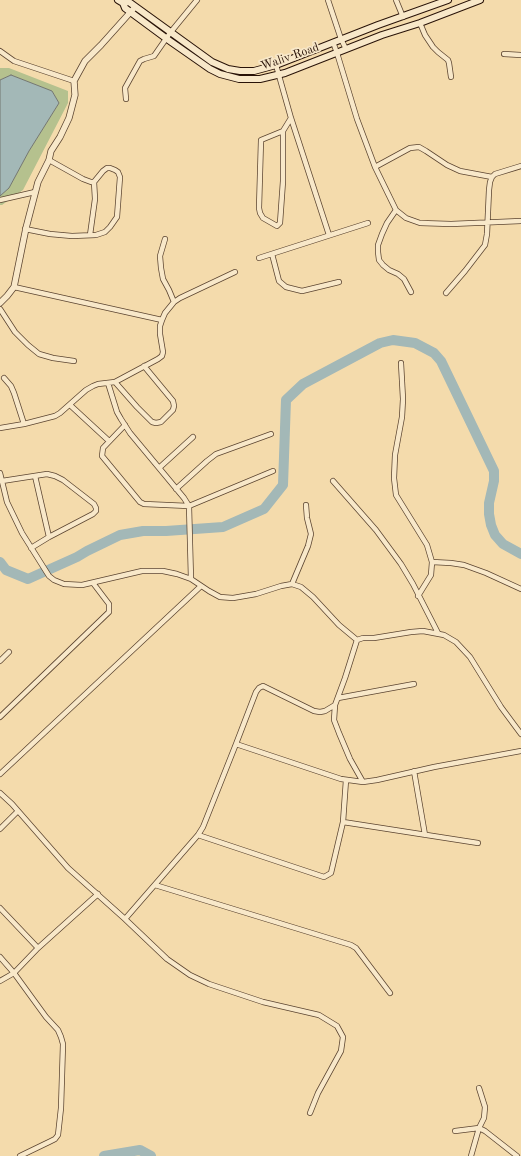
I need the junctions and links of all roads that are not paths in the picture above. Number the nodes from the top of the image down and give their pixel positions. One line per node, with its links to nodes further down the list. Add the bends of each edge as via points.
1 (198, 0): 11 (street)
2 (328, 0): 13 (street)
3 (396, 0): 9 (street)
4 (448, 0): 9 (main road, Waliv Road)
5 (480, 0): 10 (main road, Waliv Road)
6 (121, 2): 7 (main road, Waliv Road, via 128,2); 8 (main road, Waliv Road)
7 (136, 7): 8 (street); 11 (main road, Waliv Road)
8 (131, 12): 12 (main road, Waliv Road); 23 (street, via 85,61)
9 (403, 17): 13 (main road, Waliv Road)
10 (420, 23): 15 (main road, Waliv Road); 22 (street, via 433,47 450,63)
11 (170, 33): 12 (street); 20 (main road, Waliv Road, via 212,62 228,69 254,71)
12 (167, 39): 21 (main road, Waliv Road, via 220,74 239,79 260,79); 24 (street, via 154,56 140,61 125,88)
13 (341, 39): 14 (main road, Waliv Road); 15 (street)
14 (333, 42): 17 (street); 20 (main road, Waliv Road)
15 (346, 49): 17 (main road, Waliv Road)
16 (0, 50): 23 (street, via 14,61)
17 (337, 53): 21 (main road, Waliv Road); 29 (street)
18 (504, 54): 19 (street)
19 (521, 55)
20 (276, 65): 21 (street)
21 (279, 75): 25 (street)
22 (451, 77)
23 (74, 81): 27 (street, via 76,95 69,118 51,151)
24 (126, 99)
25 (291, 118): 26 (street); 40 (street)
26 (283, 131): 26 (street, via 261,140 259,208 263,218 278,226 283,181)
27 (49, 160): 31 (street, via 83,179); 32 (street)
28 (521, 166): 30 (street)
29 (375, 168): 30 (street, via 410,148 419,148 460,171); 34 (street)
30 (492, 177): 36 (street)
31 (94, 182): 39 (street); 39 (street, via 107,168 118,172 120,177 117,217 104,232)
32 (35, 192): 33 (street); 38 (street)
33 (0, 200)
34 (396, 210): 36 (street, via 406,218 420,222); 47 (street, via 387,223 378,245 379,260 404,279)
35 (521, 221): 36 (street)
36 (487, 222): 48 (street, via 485,245)
37 (368, 223): 40 (street)
38 (26, 229): 39 (street, via 50,234); 46 (street)
39 (90, 235)
40 (329, 235): 42 (street)
41 (165, 240): 49 (street, via 160,256 161,268 163,279)
42 (272, 254): 43 (street); 45 (street, via 279,281 286,287 302,291)
43 (259, 258)
44 (235, 272): 49 (street)
45 (339, 282)
46 (14, 287): 50 (street); 52 (street)
47 (411, 292)
48 (446, 293)
49 (174, 302): 52 (street)
50 (0, 303)
51 (0, 309): 53 (street, via 15,332 39,354)
52 (162, 320): 55 (street, via 162,356)
53 (74, 361)
54 (401, 363): 77 (street, via 402,417 394,455 396,495 426,545)
55 (144, 366): 57 (street); 57 (street, via 173,401 173,410 161,422 152,422)
56 (4, 378): 60 (street, via 14,393)
57 (115, 382): 58 (street)
58 (108, 383): 59 (street, via 89,388); 61 (street, via 117,412)
59 (70, 405): 60 (street, via 60,414); 65 (street)
60 (24, 424): 62 (street)
61 (125, 425): 65 (street); 66 (street)
62 (0, 428)
63 (271, 434): 72 (street, via 216,454)
64 (193, 437): 66 (street)
65 (109, 442): 74 (street, via 102,448 102,456 140,502 151,505)
66 (159, 468): 72 (street)
67 (273, 471): 74 (street)
68 (0, 473): 70 (street)
69 (36, 476): 70 (street); 75 (street); 75 (street, via 47,474 63,480 96,508 93,514)
70 (2, 481): 76 (street, via 7,502)
71 (333, 481): 83 (street, via 376,530 409,578)
72 (176, 488): 74 (street)
73 (306, 504): 80 (street, via 311,534)
74 (189, 506): 78 (street)
75 (49, 537): 76 (street)
76 (31, 548): 79 (street, via 54,580 64,584)
77 (432, 562): 82 (street, via 464,565); 83 (street, via 431,575)
78 (191, 579): 79 (street, via 163,571 142,571); 81 (street)
79 (93, 583): 91 (street, via 109,604 108,612)
80 (292, 584): 81 (street, via 233,598 220,597); 85 (street, via 301,587 313,597)
81 (201, 586): 96 (street)
82 (521, 589)
83 (418, 596): 84 (street)
84 (438, 633): 85 (street, via 411,632); 92 (street, via 456,642 470,657 500,708)
85 (357, 640): 89 (street)
86 (9, 652): 87 (street)
87 (0, 661)
88 (414, 684): 89 (street)
89 (338, 698): 90 (street)
90 (335, 705): 93 (street, via 325,711 314,711 263,686 256,692); 98 (street, via 334,720 350,759)
91 (0, 717)
92 (521, 734)
93 (236, 744): 97 (street); 104 (street)
94 (521, 751): 95 (street)
95 (414, 771): 98 (street); 103 (street)
96 (0, 774)
97 (346, 780): 98 (street); 101 (street)
98 (363, 782)
99 (0, 793): 100 (street)
100 (18, 811): 102 (street); 107 (street, via 68,868)
101 (344, 822): 103 (street); 104 (street, via 331,873 324,877)
102 (0, 829)
103 (425, 835): 105 (street)
104 (198, 836): 106 (street)
105 (478, 843)
106 (155, 885): 109 (street); 114 (street, via 351,945)
107 (98, 894): 109 (street); 110 (street)
108 (0, 908): 110 (street)
109 (125, 919): 116 (street, via 167,959 190,975 263,1002 319,1015 338,1026 343,1037 341,1051)
110 (38, 948): 112 (street)
111 (0, 957): 112 (street)
112 (14, 973): 113 (street); 119 (street, via 58,1030 63,1044 58,1135 55,1139)
113 (0, 981)
114 (390, 993)
115 (479, 1088): 117 (street, via 485,1107 484,1118)
116 (310, 1113)
117 (479, 1128): 118 (street); 120 (street); 121 (street)
118 (455, 1131)
119 (21, 1155)
120 (471, 1156)
121 (517, 1156)

